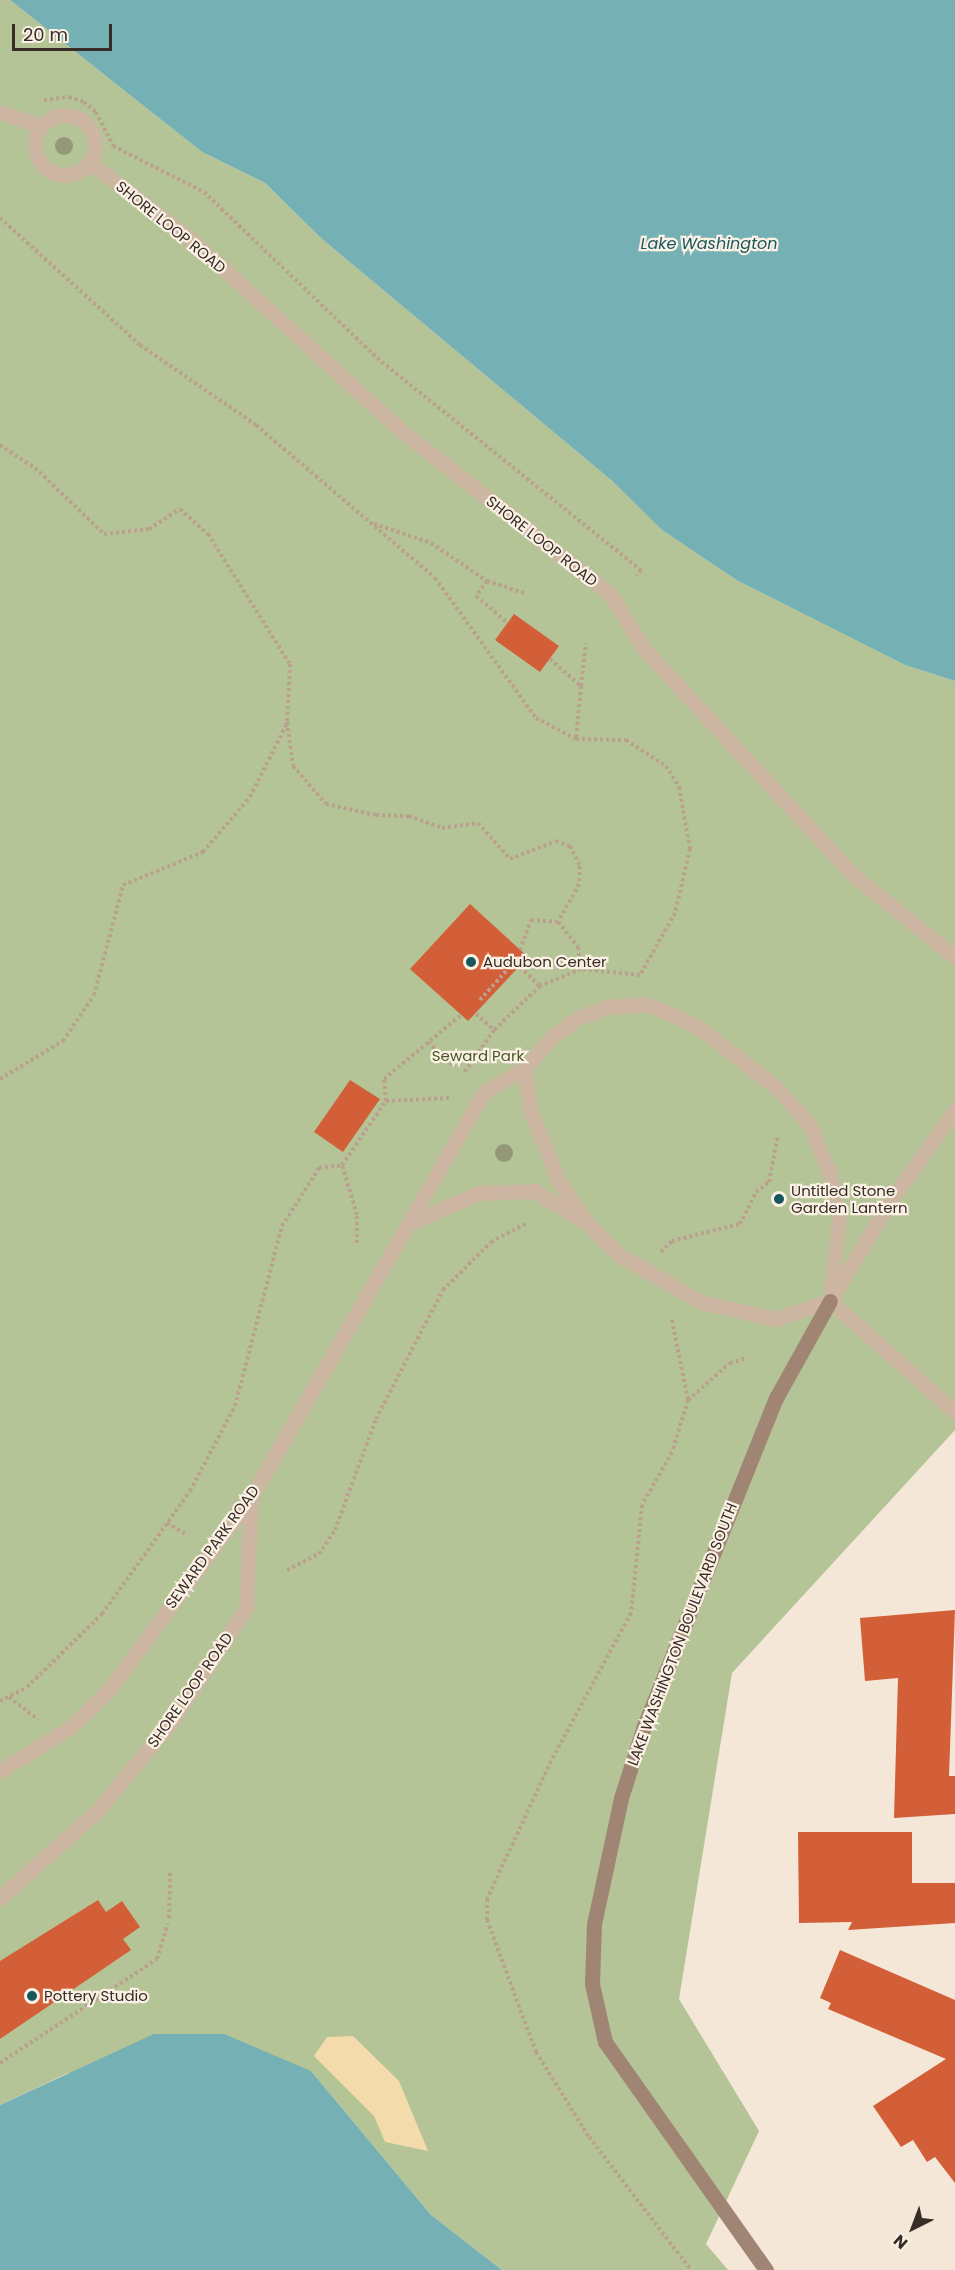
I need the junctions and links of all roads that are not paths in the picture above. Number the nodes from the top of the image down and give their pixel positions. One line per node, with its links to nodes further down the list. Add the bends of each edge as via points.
1 (0, 112): 2 (street)
2 (41, 126): 3 (street, via 56,116 83,121 95,146); 3 (street, via 35,154 46,170 64,176)
3 (90, 163): 4 (street, SHORE LOOP ROAD, via 193,241 404,432 610,594 644,649 853,875)
4 (955, 957)
5 (525, 1068): 7 (street, SEWARD PARK ROAD, via 484,1092); 8 (street, via 530,1109 545,1149); 9 (street, SEWARD PARK ROAD, via 550,1038 578,1018 608,1007 647,1004 697,1026 777,1088 809,1124 829,1171 839,1217)
6 (955, 1110): 9 (street, LAKE WASHINGTON BOULEVARD SOUTH, via 890,1201)
7 (414, 1221): 8 (street, via 479,1193 535,1191); 11 (street, SEWARD PARK ROAD, via 377,1272)
8 (587, 1223): 9 (street, via 619,1255 701,1302 775,1319)
9 (830, 1301): 10 (street); 14 (main road, LAKE WASHINGTON BOULEVARD SOUTH, via 776,1398 644,1726 621,1798 594,1924 592,1984 605,2042)
10 (955, 1412)
11 (251, 1497): 12 (street, SEWARD PARK ROAD, via 108,1691 57,1736); 13 (street, SHORE LOOP ROAD, via 246,1608 170,1723 98,1810)
12 (0, 1771)
13 (0, 1898)
14 (766, 2270)

